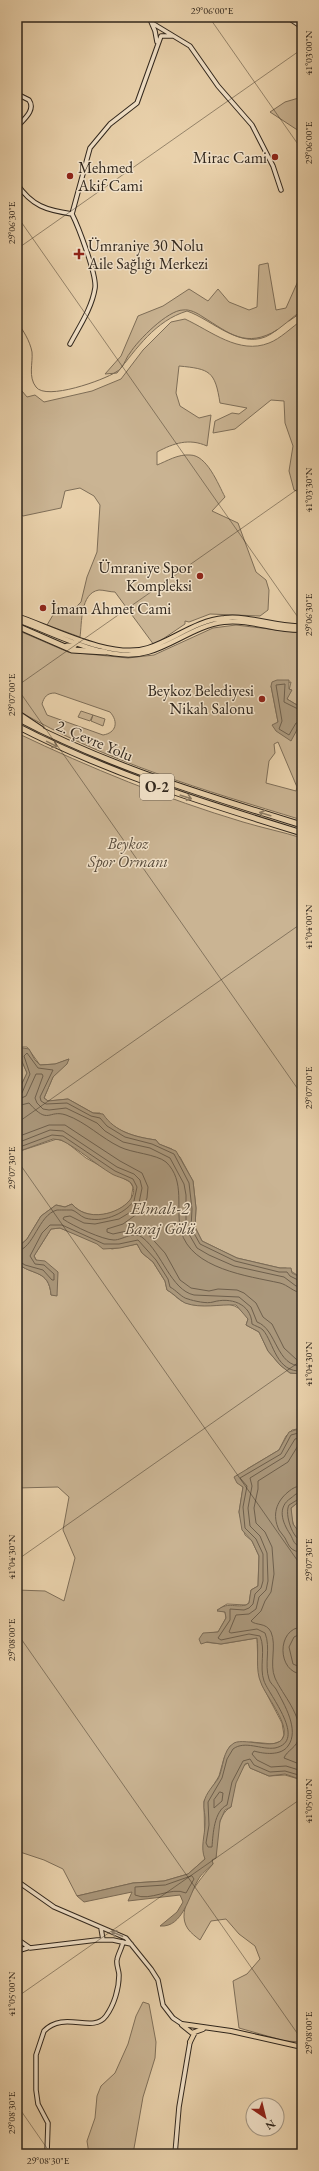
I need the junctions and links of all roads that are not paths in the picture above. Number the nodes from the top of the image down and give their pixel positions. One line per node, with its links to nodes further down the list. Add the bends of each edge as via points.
1 (149, 17): 3 (street)
2 (287, 17): 4 (street)
3 (152, 23): 5 (street); 6 (street)
4 (302, 27)
5 (161, 29): 6 (street); 7 (street); 8 (street)
6 (155, 32): 7 (street); 9 (street)
7 (161, 35): 8 (street); 9 (street)
8 (173, 36): 13 (street, via 190,46 218,86 252,125)
9 (157, 42): 14 (street, via 137,103 110,124 90,148)
10 (17, 94): 11 (street, via 29,100 32,106)
11 (17, 127)
12 (17, 184): 14 (street, via 33,203)
13 (282, 190)
14 (72, 214): 15 (street, via 78,225 95,286 91,303)
15 (70, 344)
16 (17, 616): 18 (main road)
17 (17, 620): 18 (main road)
18 (32, 623): 24 (main road)
19 (17, 626): 23 (highway)
20 (302, 626): 21 (main road)
21 (292, 627): 22 (main road); 25 (main road, via 270,623 212,622 165,646)
22 (302, 630)
23 (44, 637): 24 (highway, via 72,646); 26 (highway, via 72,650)
24 (76, 639): 25 (main road, via 115,650); 26 (main road)
25 (142, 651): 26 (main road, via 132,655)
26 (105, 652)
27 (17, 713): 30 (highway, via 35,723)
28 (17, 718): 30 (highway, 2. Çevre Yolu / O-2)
29 (17, 726): 32 (highway, 2. Çevre Yolu / O-2, one-way to 32, via 67,751 144,783)
30 (46, 734): 31 (highway, 2. Çevre Yolu / O-2, one-way to 30, via 171,785)
31 (302, 825)
32 (302, 832)
33 (17, 1881): 34 (street, via 54,1907)
34 (100, 1927): 36 (street); 38 (street, one-way to 34, via 126,1938)
35 (17, 1938): 39 (street)
36 (103, 1940): 37 (street); 39 (street)
37 (123, 1942): 38 (street); 48 (street, via 117,1961 119,1975 114,2001 105,2017 101,2021 80,2024 66,2020 44,2031 36,2055 36,2090 38,2104 48,2123)
38 (131, 1944): 41 (street, via 158,1980 164,2005 173,2018)
39 (28, 1948): 40 (street)
40 (17, 1951)
41 (182, 2024): 42 (main road); 44 (main road)
42 (193, 2026): 43 (main road); 44 (main road); 45 (main road, via 196,2028)
43 (208, 2028): 45 (main road); 47 (main road, via 231,2030)
44 (189, 2030): 45 (main road); 46 (main road)
45 (195, 2032): 46 (main road)
46 (190, 2042): 49 (street, via 179,2107)
47 (302, 2047)
48 (48, 2154)
49 (175, 2154)

